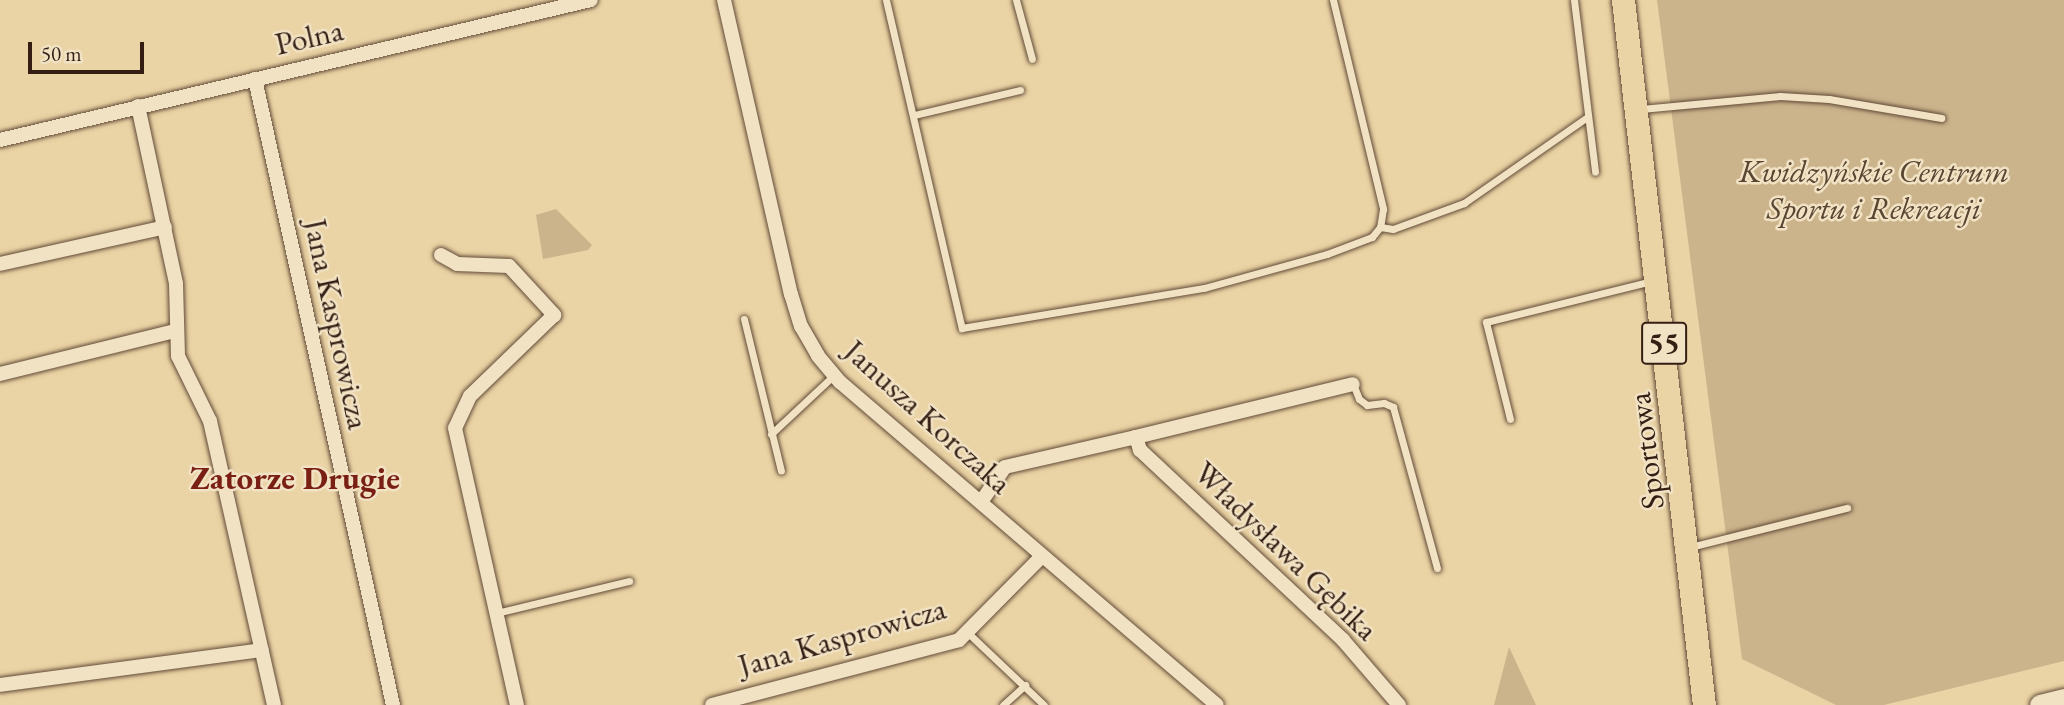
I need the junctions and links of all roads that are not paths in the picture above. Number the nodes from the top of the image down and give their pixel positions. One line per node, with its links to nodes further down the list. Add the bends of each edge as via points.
1 (591, 0): 9 (street, Polna)
2 (724, 0): 26 (street, Janusza Korczaka, via 795,310 809,342)
3 (886, 0): 13 (lane)
4 (1016, 0): 8 (lane)
5 (1333, 0): 19 (lane, via 1383,209)
6 (1574, 0): 14 (lane)
7 (1623, 0): 12 (main road, Sportowa / 55)
8 (1032, 59)
9 (255, 79): 11 (street, Polna); 46 (street, Jana Kasprowicza)
10 (1020, 90): 13 (lane)
11 (138, 106): 16 (street, Polna); 18 (street)
12 (1636, 109): 15 (lane, via 1780,96 1829,99); 22 (main road, Sportowa / 55)
13 (914, 115): 19 (lane, via 962,328 1204,288 1336,251 1372,237)
14 (1586, 118): 17 (lane); 19 (lane, via 1464,203 1393,229)
15 (1941, 118)
16 (0, 139)
17 (1595, 172)
18 (165, 227): 21 (street); 24 (street, via 176,284)
19 (1380, 227)
20 (441, 255): 38 (street, via 457,264 509,266 554,315 470,396 456,423 458,453)
21 (0, 264)
22 (1657, 280): 28 (lane, via 1486,322); 34 (main road, Sportowa / 55)
23 (744, 319): 29 (lane)
24 (175, 331): 25 (street); 40 (street, via 183,371 210,421)
25 (0, 374)
26 (834, 375): 29 (lane); 32 (street, Janusza Korczaka)
27 (1353, 384): 30 (street, Władysława Gębika); 36 (lane, via 1359,400 1367,405 1393,407)
28 (1510, 419)
29 (771, 434): 31 (lane)
30 (1136, 437): 32 (street, Władysława Gębika, via 1005,467); 52 (street, Władysława Gębika, via 1140,450 1343,640)
31 (781, 471)
32 (981, 502): 35 (street, Janusza Korczaka)
33 (1847, 508): 34 (lane)
34 (1689, 547): 43 (main road, Sportowa / 55)
35 (1042, 556): 39 (street, Jana Kasprowicza); 51 (street, Janusza Korczaka)
36 (1437, 568)
37 (629, 581): 38 (lane)
38 (496, 613): 47 (street)
39 (967, 632): 42 (lane); 48 (street, Jana Kasprowicza, via 959,639)
40 (262, 650): 41 (street); 45 (street)
41 (0, 685)
42 (1025, 685): 49 (lane); 50 (lane)
43 (1708, 699)
44 (2064, 699): 53 (street)
45 (274, 705)
46 (393, 705)
47 (517, 705)
48 (712, 705)
49 (1003, 705)
50 (1044, 705)
51 (1217, 705)
52 (1399, 705)
53 (2040, 705)

